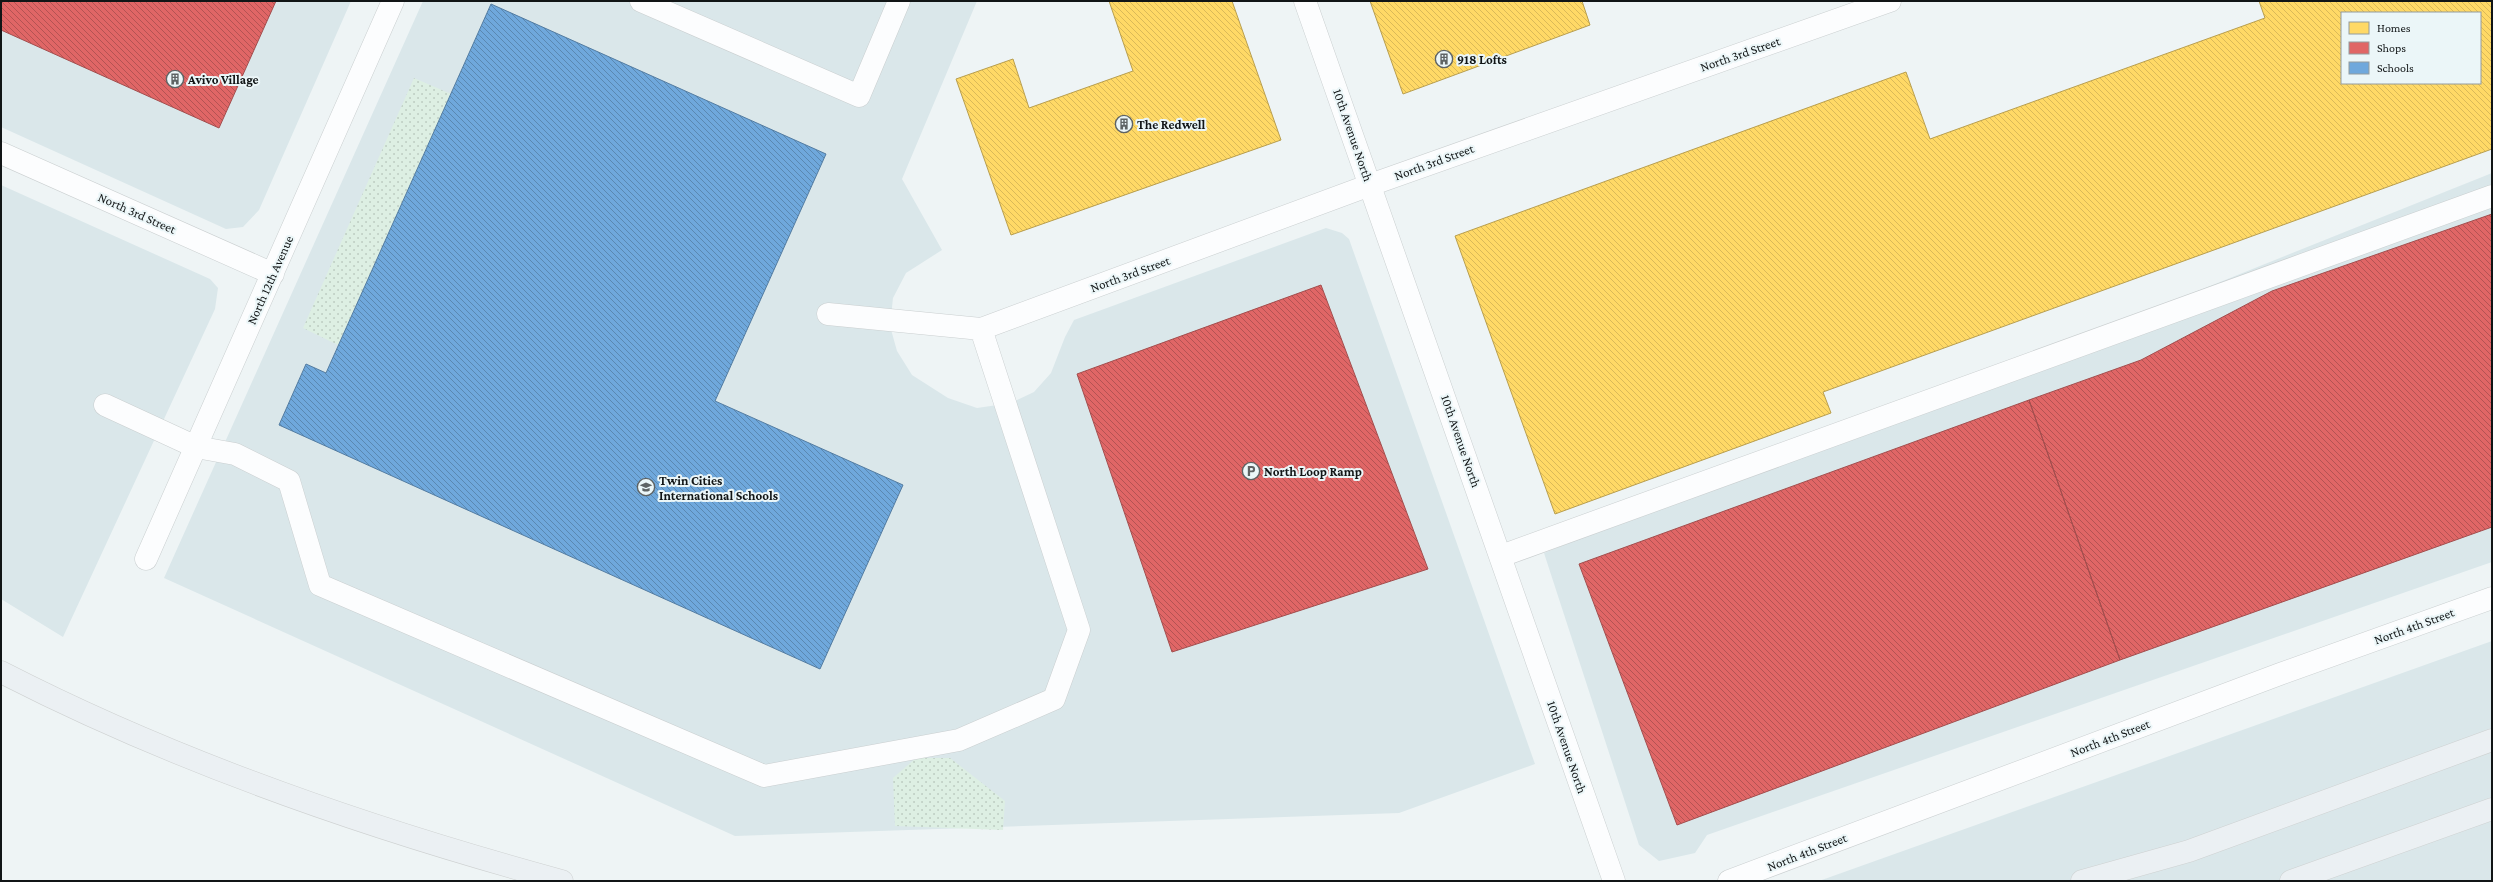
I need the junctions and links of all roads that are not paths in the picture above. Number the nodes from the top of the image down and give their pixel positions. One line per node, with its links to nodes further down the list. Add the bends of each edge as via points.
1 (393, 1): 9 (street, North 12th Avenue)
2 (641, 1): 3 (street, via 859,96)
3 (899, 1)
4 (1305, 1): 7 (street, 10th Avenue North)
5 (1890, 1): 7 (street, North 3rd Street)
6 (1, 153): 9 (street, North 3rd Street)
7 (1370, 185): 11 (street, North 3rd Street); 14 (street, 10th Avenue North)
8 (2492, 196): 14 (street)
9 (273, 274): 13 (street, North 12th Avenue)
10 (828, 314): 11 (street)
11 (981, 329): 13 (street, via 1079,630 1054,699 960,740 764,776 320,585 289,481 235,454)
12 (105, 405): 13 (street)
13 (196, 447): 15 (street, North 12th Avenue)
14 (1501, 556): 21 (street, 10th Avenue North)
15 (146, 559)
16 (2492, 598): 22 (street, North 4th Street, via 2273,677)
17 (1, 672): 20 (highway, via 94,716 258,784 435,845)
18 (2492, 740): 23 (highway, via 2190,851)
19 (2492, 809): 24 (highway)
20 (562, 881)
21 (1614, 881)
22 (1729, 881)
23 (2082, 881)
24 (2290, 881)

